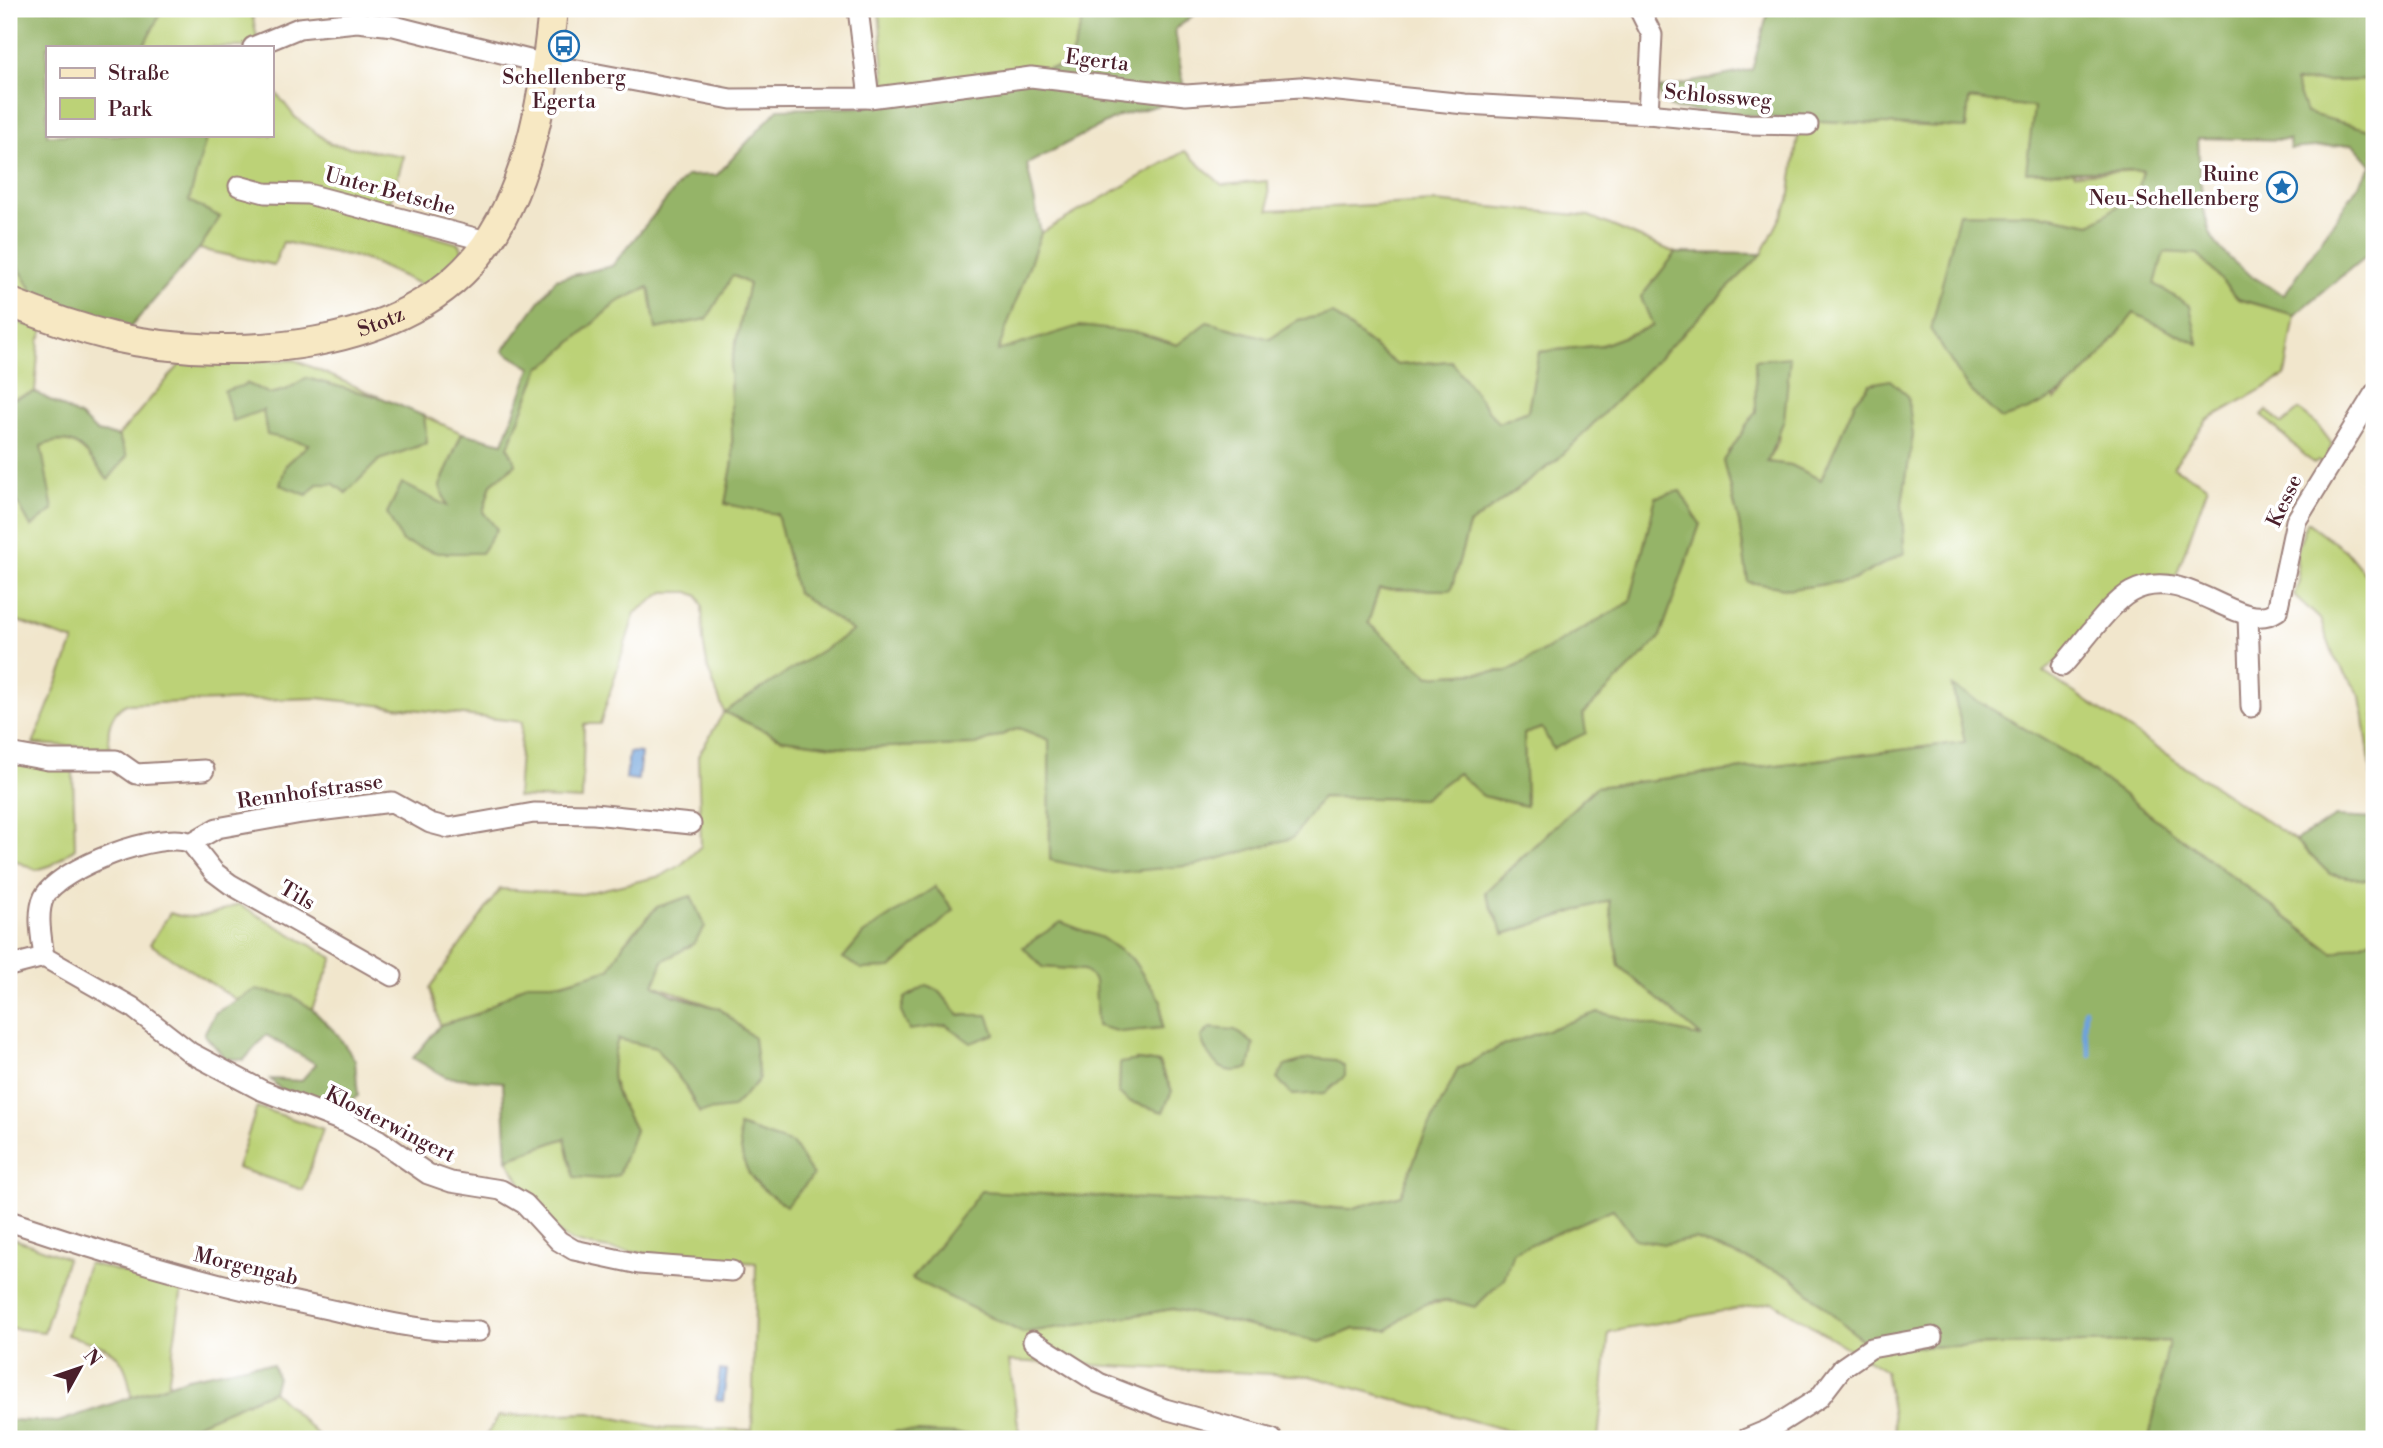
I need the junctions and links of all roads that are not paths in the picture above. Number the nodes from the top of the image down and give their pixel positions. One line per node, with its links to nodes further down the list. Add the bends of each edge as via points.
1 (553, 9): 6 (street, Stotz)
2 (858, 9): 7 (street)
3 (1639, 9): 8 (street, Schlossweg, via 1652,35)
4 (358, 15): 5 (street, Egerta, via 299,28); 6 (street, Egerta)
5 (255, 46)
6 (545, 64): 7 (street, Egerta, via 731,99); 11 (street, Stotz, via 516,188)
7 (869, 98): 8 (street, Egerta, via 1031,77 1186,95 1300,87 1465,104)
8 (1647, 114): 9 (street, Schlossweg)
9 (1808, 125)
10 (239, 186): 11 (street, Unter Betsche, via 265,193 308,194)
11 (487, 243): 12 (street, Stotz, via 452,282 415,309 353,332 273,346 161,344 81,328)
12 (9, 302)
13 (2374, 394): 14 (street, Kesse, via 2296,521 2277,611 2266,618)
14 (2248, 616): 15 (street, via 2179,587 2147,586 2129,593); 16 (street)
15 (2062, 666)
16 (2250, 707)
17 (9, 753): 18 (street, via 48,760 116,760 136,774)
18 (204, 770)
19 (691, 824): 20 (street, Rennhofstrasse, via 534,813 449,828 392,802 217,828)
20 (191, 843): 21 (street, Rennhofstrasse, via 183,838 168,840 105,856 59,882 44,897); 23 (street, Tils, via 230,884)
21 (44, 957): 22 (street); 25 (street, Klosterwingert, via 132,1006 191,1053 261,1090 347,1123 428,1174 501,1191 525,1204 559,1241 574,1250 639,1264)
22 (9, 966)
23 (392, 976)
24 (9, 1221): 26 (street, Morgengab, via 178,1274 275,1298 441,1333)
25 (732, 1271)
26 (479, 1331)
27 (1931, 1337): 30 (street, via 1871,1348 1842,1368 1819,1398)
28 (1033, 1341): 29 (street, via 1099,1383 1165,1409)
29 (1272, 1439)
30 (1745, 1439)

